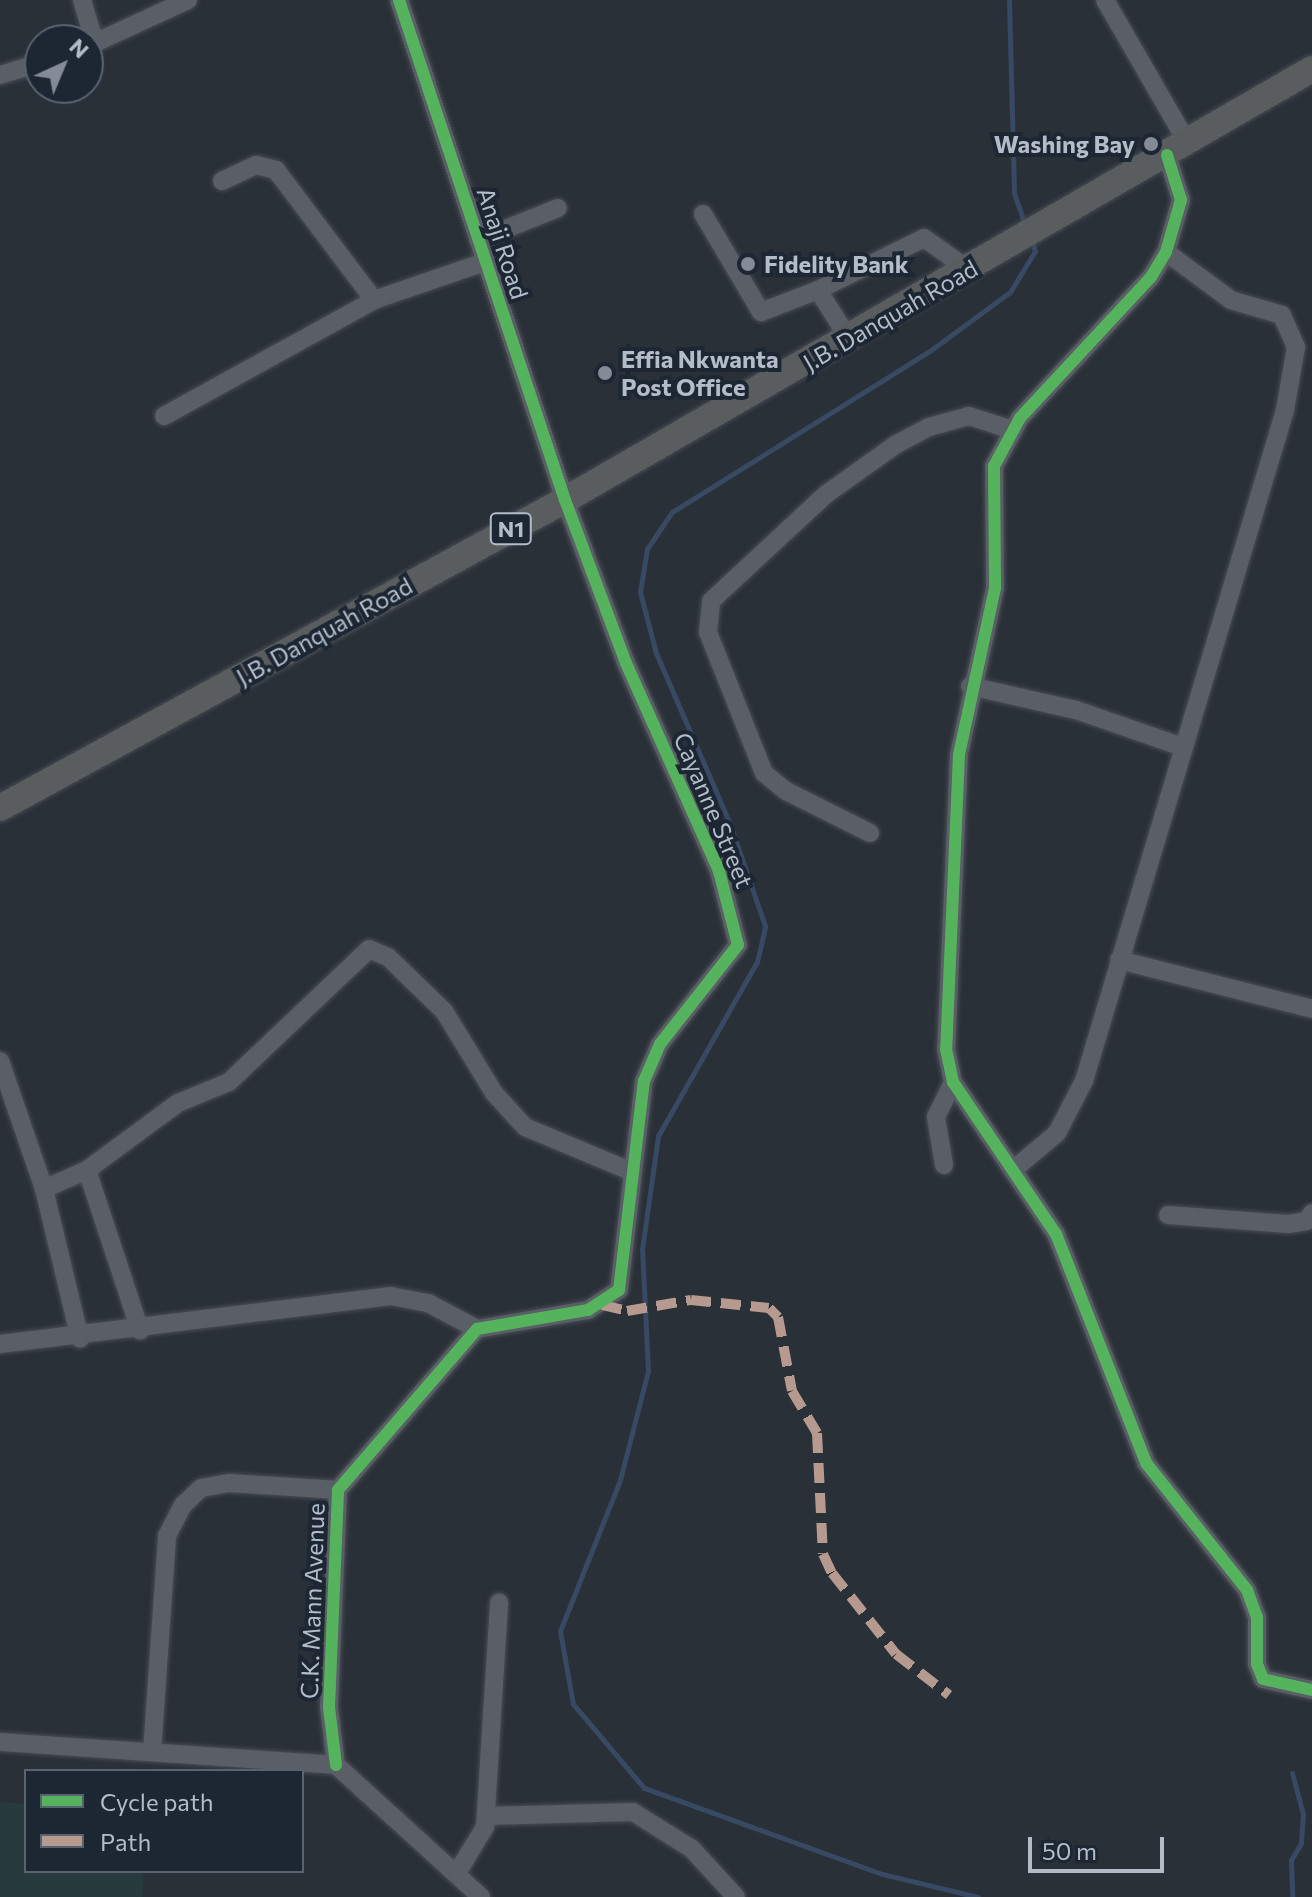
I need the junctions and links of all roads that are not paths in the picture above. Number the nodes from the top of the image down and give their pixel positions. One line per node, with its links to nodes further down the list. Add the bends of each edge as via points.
1 (82, 0): 5 (street)
2 (188, 0): 6 (street)
3 (399, 0): 14 (street, Anaji Road)
4 (1105, 0): 10 (street)
5 (87, 24)
6 (104, 39)
7 (24, 68): 9 (street)
8 (1312, 69): 10 (highway, J.B. Danquah Road / N1)
9 (0, 75)
10 (1177, 149): 15 (street, via 1181,200); 17 (highway, J.B. Danquah Road / N1)
11 (222, 181): 19 (street, via 256,165 276,170)
12 (558, 208): 14 (street)
13 (703, 214): 18 (street, via 761,312)
14 (478, 240): 16 (street, Anaji Road)
15 (1166, 252): 22 (street, via 1151,277); 25 (street, via 1231,300 1282,315 1296,347 1285,410)
16 (485, 262): 19 (street); 23 (street, Anaji Road)
17 (969, 270): 18 (street, via 924,238); 20 (highway, J.B. Danquah Road / N1)
18 (818, 290): 20 (street)
19 (374, 300): 21 (street)
20 (849, 339): 23 (highway, J.B. Danquah Road / N1)
21 (164, 416)
22 (1012, 430): 24 (street, via 994,466 995,588); 27 (street, via 969,416 906,439 825,495 711,601 708,632 764,773 786,791)
23 (565, 500): 26 (highway, J.B. Danquah Road / N1); 35 (street, Cayanne Street, via 626,663 719,871 737,935 735,952 651,1062 638,1102)
24 (970, 686): 25 (street, via 1076,710); 31 (street, via 958,786 946,1049)
25 (1180, 746): 28 (street)
26 (0, 808)
27 (870, 833)
28 (1119, 960): 29 (street); 34 (street, via 1084,1081 1066,1118 1042,1149)
29 (1312, 1009)
30 (0, 1061): 36 (street)
31 (953, 1082): 32 (street, via 936,1117); 34 (street)
32 (944, 1165)
33 (87, 1170): 35 (street, via 178,1103 229,1082 369,949 388,957 444,1011 494,1093 525,1127); 36 (street); 40 (street)
34 (1013, 1170): 45 (street, via 1056,1234 1146,1463 1247,1590 1257,1617 1257,1664 1263,1679)
35 (630, 1171): 39 (street, via 625,1270 613,1298 588,1310)
36 (44, 1189): 41 (street)
37 (1312, 1213): 38 (street, via 1307,1221 1288,1224)
38 (1168, 1215)
39 (477, 1329): 40 (street, via 404,1296); 43 (street, C.K. Mann Avenue)
40 (140, 1330): 41 (street)
41 (80, 1339): 42 (street)
42 (0, 1343)
43 (338, 1490): 47 (street, via 230,1483 201,1488 183,1505 167,1536); 48 (street, C.K. Mann Avenue, via 329,1707)
44 (499, 1602): 49 (street)
45 (1312, 1690)
46 (0, 1742): 47 (street)
47 (152, 1752): 48 (street)
48 (336, 1765): 50 (street)
49 (486, 1816): 50 (street, via 482,1839); 52 (street, via 633,1812 692,1849)
50 (457, 1873): 51 (street)
51 (481, 1897)
52 (736, 1897)

